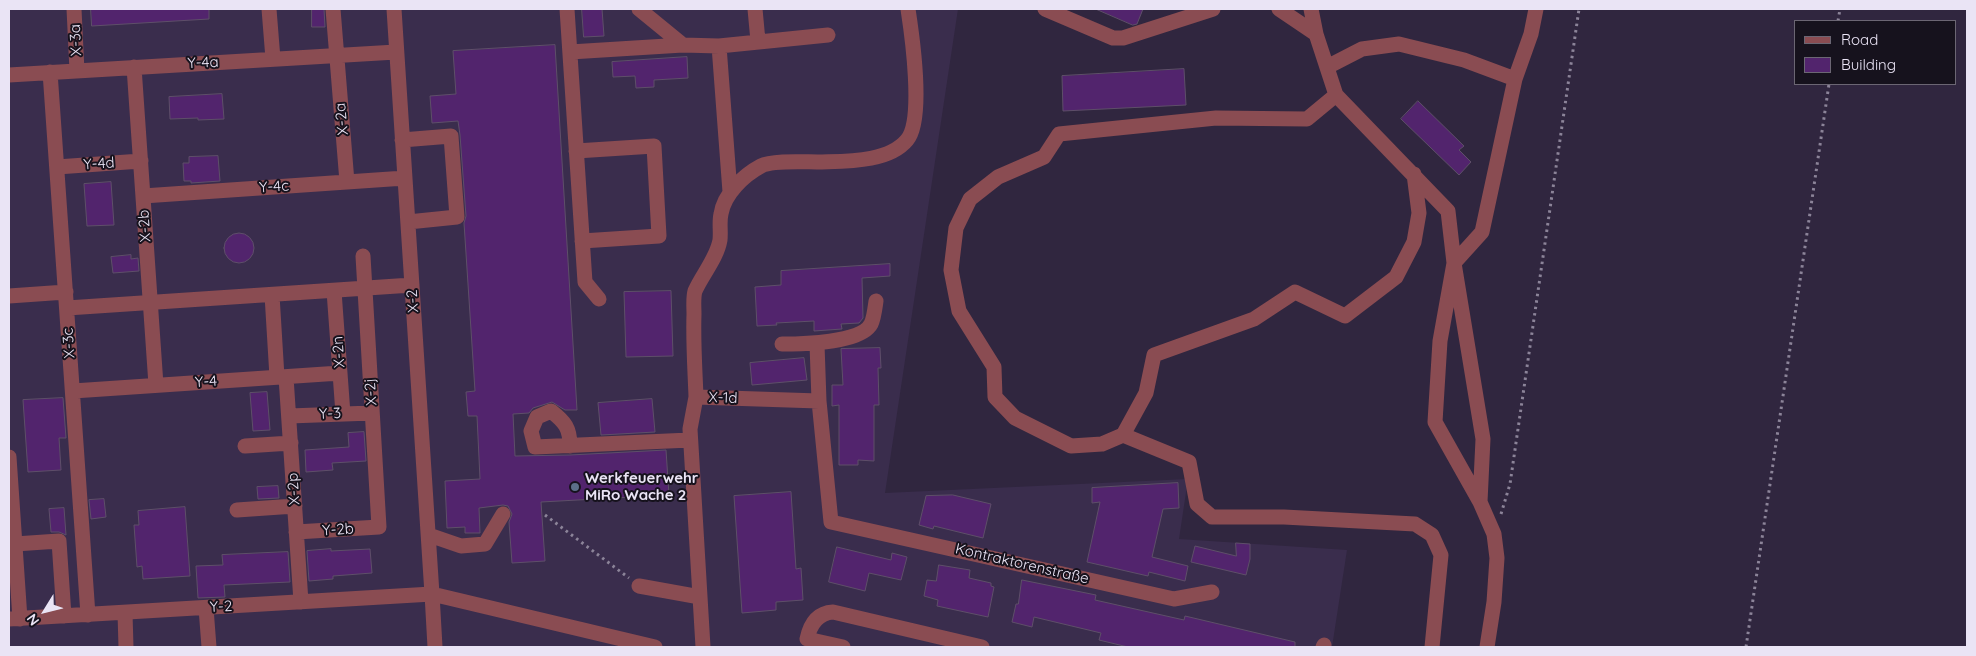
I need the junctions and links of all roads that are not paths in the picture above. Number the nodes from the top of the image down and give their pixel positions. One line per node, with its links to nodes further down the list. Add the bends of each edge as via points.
1 (74, 9): 25 (street, X-3a)
2 (269, 9): 22 (street)
3 (334, 9): 21 (street, X-2a)
4 (394, 9): 19 (street, X-2)
5 (567, 9): 20 (street)
6 (638, 9): 17 (street)
7 (755, 9): 16 (street)
8 (908, 9): 37 (street, via 916,103 908,139 894,150 873,158 763,165)
9 (1045, 9): 10 (street, via 1113,38 1123,38)
10 (1214, 9)
11 (1279, 9): 14 (street)
12 (1311, 9): 14 (street)
13 (1536, 9): 28 (street)
14 (1316, 34): 24 (street)
15 (828, 35): 16 (street)
16 (758, 41): 18 (street)
17 (683, 45): 18 (street); 20 (street)
18 (719, 46): 37 (street)
19 (396, 52): 21 (street, Y-4a); 30 (street, X-2)
20 (570, 52): 31 (street)
21 (337, 56): 22 (street, Y-4a); 36 (street, X-2a)
22 (273, 59): 23 (street, Y-4a)
23 (134, 67): 25 (street, Y-4a); 32 (street, X-2b)
24 (1327, 68): 28 (street, via 1362,49 1399,44 1464,60); 29 (street)
25 (78, 70): 26 (street, Y-4a)
26 (50, 72): 27 (street, Y-4a); 33 (street, X-3c)
27 (9, 74)
28 (1515, 79): 42 (street, via 1482,232)
29 (1336, 95): 34 (street); 64 (street, via 1307,119 1216,118 1059,134 1044,157 998,178 970,199 956,228 951,270 959,311 994,367 995,397 1015,418 1071,446 1102,444)
30 (402, 140): 35 (street, X-2); 39 (street, via 451,136 457,217)
31 (576, 151): 40 (street); 40 (street, via 654,146 659,236)
32 (141, 161): 33 (street, Y-4d); 38 (street, X-2b)
33 (57, 167): 47 (street, X-3c)
34 (1414, 174): 42 (street, via 1448,211); 64 (street, via 1419,213 1414,242 1396,277 1345,316 1295,292 1254,319 1154,355 1146,394)
35 (405, 178): 36 (street, Y-4c); 39 (street, X-2)
36 (347, 182): 38 (street, Y-4c)
37 (730, 192): 59 (street, via 721,212 720,241 694,293)
38 (143, 196): 51 (street, X-2b)
39 (408, 222): 43 (street, X-2)
40 (582, 240): 49 (street, via 585,282)
41 (363, 256): 44 (street, X-2j)
42 (1454, 263): 70 (street, via 1483,439); 70 (street, via 1440,341 1436,422)
43 (412, 285): 44 (street); 76 (street, X-2)
44 (364, 289): 46 (street); 61 (street, X-2j)
45 (9, 291): 47 (street)
46 (334, 291): 48 (street); 55 (street, X-2n)
47 (66, 292): 52 (street, X-3c)
48 (272, 295): 51 (street); 56 (street, X-2p)
49 (599, 299)
50 (876, 301): 54 (street, via 870,325 861,334)
51 (151, 303): 52 (street); 57 (street, X-2b)
52 (67, 308): 58 (street, X-3c)
53 (782, 344): 54 (street)
54 (817, 344): 60 (street)
55 (340, 373): 56 (street, Y-4); 62 (street, X-2n)
56 (282, 377): 57 (street, Y-4); 63 (street, X-2p)
57 (156, 385): 58 (street, Y-4)
58 (73, 391): 85 (street, X-3c)
59 (696, 397): 60 (street, X-1d); 65 (street, X-1d)
60 (819, 401): 79 (street, Kontraktorenstraße, via 831,522 1174,599)
61 (372, 412): 62 (street, Y-3); 74 (street, X-2j)
62 (342, 414): 63 (street, Y-3)
63 (289, 416): 66 (street, X-2p)
64 (1123, 435): 95 (street, via 1189,462 1196,504 1212,517 1415,524 1432,535 1441,555)
65 (690, 440): 68 (street); 81 (street, X-1d)
66 (291, 443): 67 (street); 71 (street, X-2p)
67 (245, 446)
68 (570, 446)
69 (9, 457): 77 (street)
70 (1480, 502): 96 (street, via 1494,534 1497,558)
71 (295, 506): 72 (street); 75 (street, X-2p)
72 (237, 510)
73 (503, 514): 76 (street, via 484,544 461,546)
74 (379, 527): 75 (street, Y-2b)
75 (296, 532): 82 (street, X-2p)
76 (428, 535): 80 (street, X-2)
77 (15, 544): 86 (street, via 59,541); 87 (street)
78 (639, 586): 81 (street)
79 (1212, 592)
80 (432, 594): 82 (street, Y-2); 90 (street, X-2); 91 (street)
81 (700, 597): 92 (street, X-1d)
82 (301, 602): 83 (street, Y-2)
83 (206, 608): 84 (street, Y-2); 89 (street)
84 (125, 613): 85 (street, Y-2); 88 (street)
85 (88, 615): 86 (street, Y-2)
86 (64, 616): 87 (street, Y-2)
87 (14, 619)
88 (126, 647)
89 (209, 647)
90 (436, 647)
91 (655, 647)
92 (703, 647)
93 (843, 647): 94 (street, via 807,639 808,631 819,616 832,612)
94 (982, 647)
95 (1432, 647)
96 (1487, 647)

